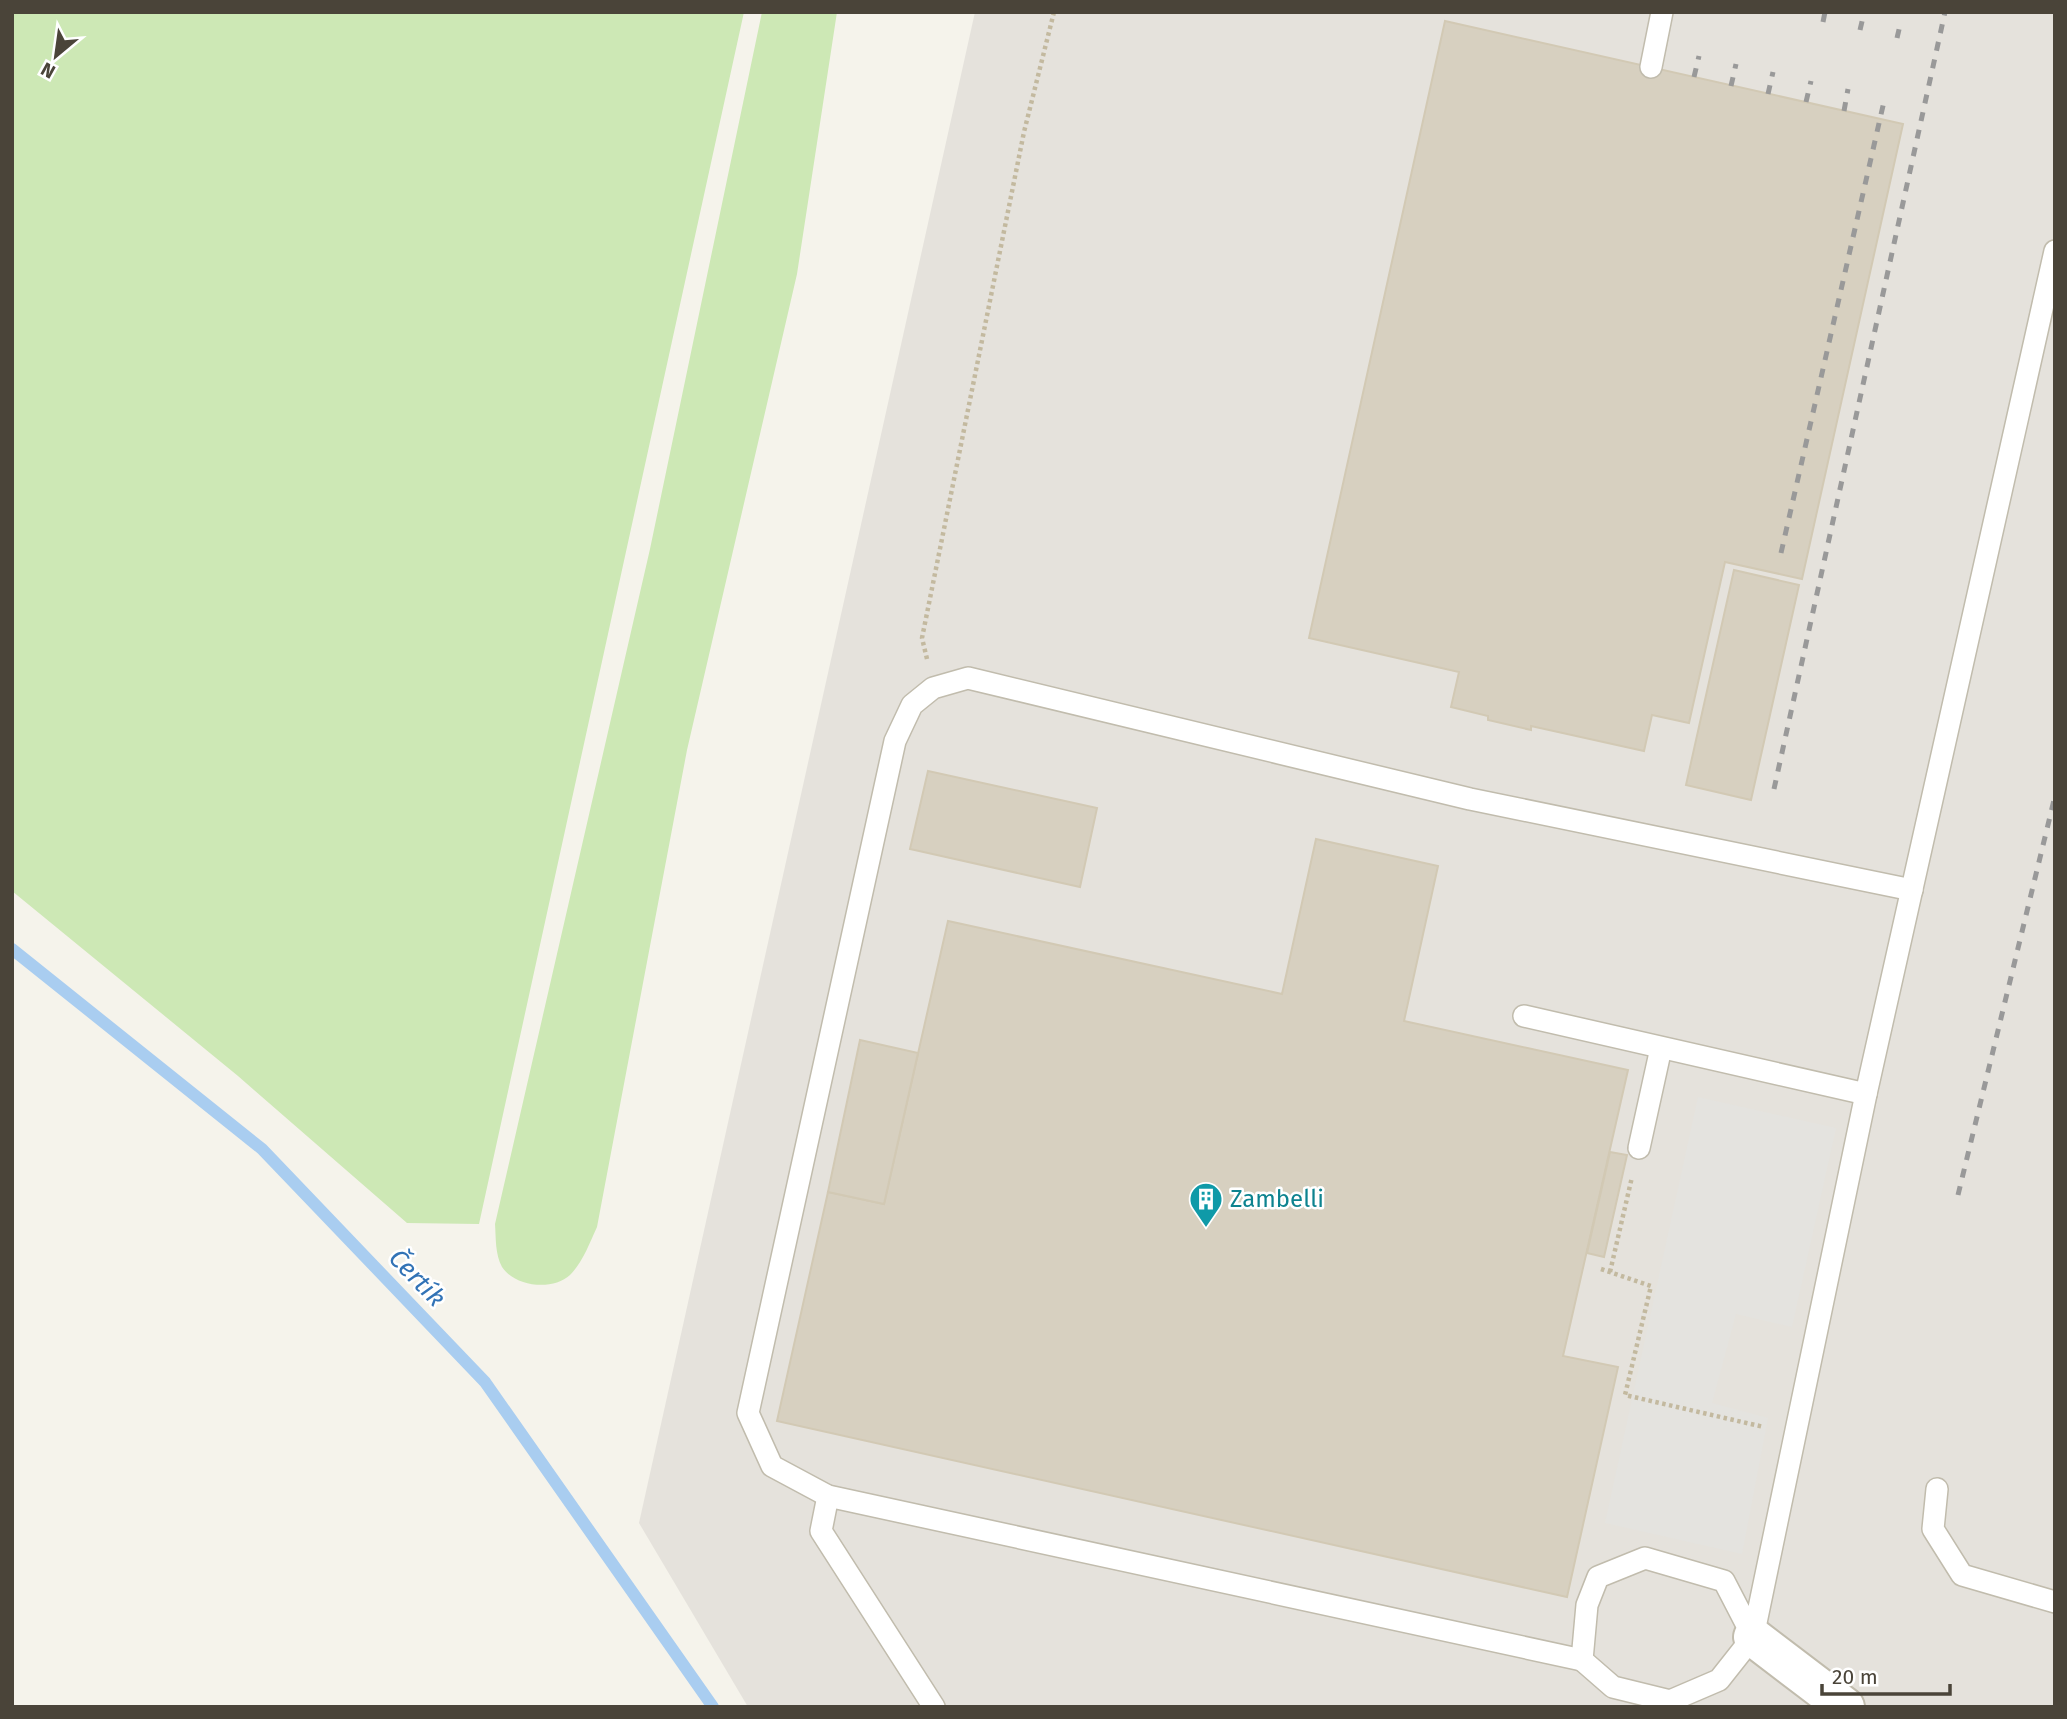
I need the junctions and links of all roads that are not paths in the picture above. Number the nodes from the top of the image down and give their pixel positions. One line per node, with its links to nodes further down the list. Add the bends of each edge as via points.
1 (1662, 12): 2 (lane)
2 (1651, 67)
3 (2055, 251): 4 (lane)
4 (1912, 890): 7 (lane); 10 (lane, via 1470,799 968,678 933,688 912,705 895,741 748,1412 772,1465)
5 (1524, 1016): 6 (lane)
6 (1661, 1048): 7 (lane); 8 (lane)
7 (1866, 1094): 12 (lane)
8 (1639, 1148)
9 (1937, 1489): 11 (lane, via 1933,1529 1962,1576)
10 (828, 1496): 13 (lane); 14 (lane, via 821,1531)
11 (2055, 1602)
12 (1753, 1637): 13 (lane, via 1719,1680 1670,1701 1613,1687); 13 (lane, via 1724,1581 1645,1558 1598,1577 1587,1605); 15 (street)
13 (1582, 1660)
14 (934, 1707)
15 (1845, 1707)

